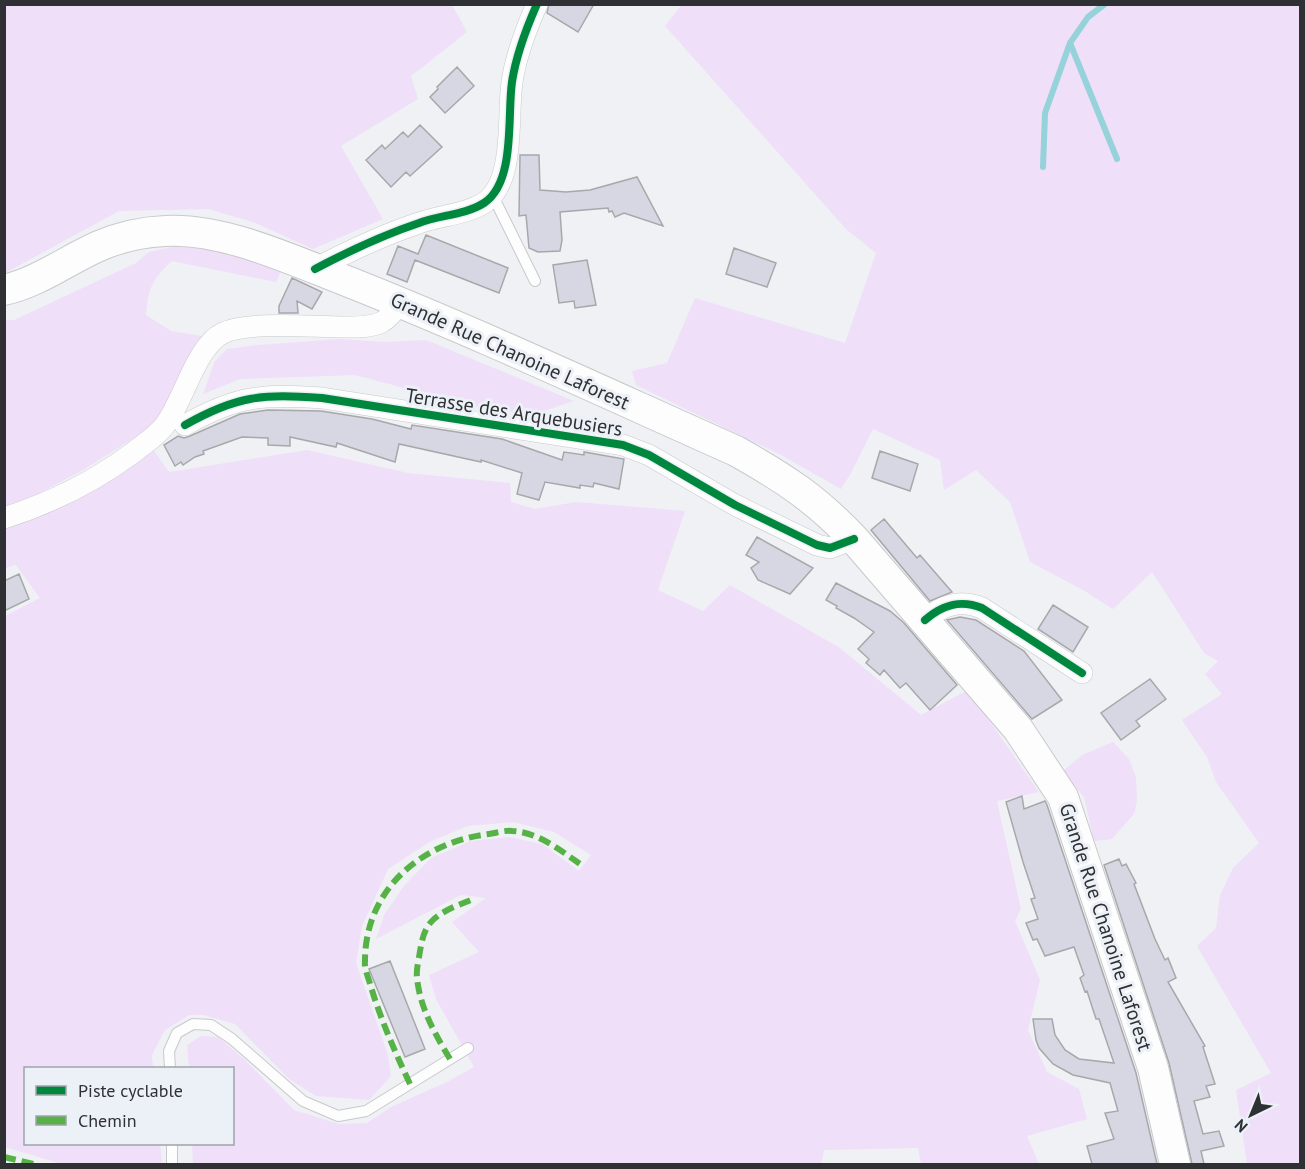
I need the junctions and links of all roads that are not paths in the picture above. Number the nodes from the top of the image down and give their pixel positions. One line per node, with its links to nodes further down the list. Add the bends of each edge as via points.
1 (537, 4): 2 (street, via 518,53 505,165)
2 (492, 194): 3 (street, via 486,202 467,211 392,232); 4 (lane)
3 (315, 268): 5 (main road, Grande Rue Chanoine Laforest, via 231,240 168,230 136,234 98,246 57,270); 6 (main road, Grande Rue Chanoine Laforest)
4 (535, 281)
5 (4, 290)
6 (401, 302): 8 (street, via 382,321 363,327 258,327 225,332 207,345 176,407 153,437 116,465 71,491); 9 (main road, Grande Rue Chanoine Laforest, via 736,451 805,493)
7 (185, 425): 9 (street, Terrasse des Arquebusiers, via 248,398 276,395 322,398 623,445 649,455 735,505 817,546 830,548)
8 (4, 518)
9 (854, 539): 10 (main road, Grande Rue Chanoine Laforest)
10 (925, 620): 11 (street, via 946,606 970,603); 16 (main road, Grande Rue Chanoine Laforest, via 1018,729 1063,797 1153,1068)
11 (1082, 673)
12 (468, 1048): 13 (lane, via 366,1112 338,1116 303,1101 211,1025 193,1024 177,1033 169,1051)
13 (170, 1067)
14 (172, 1145): 15 (lane)
15 (172, 1164)
16 (1175, 1164)

